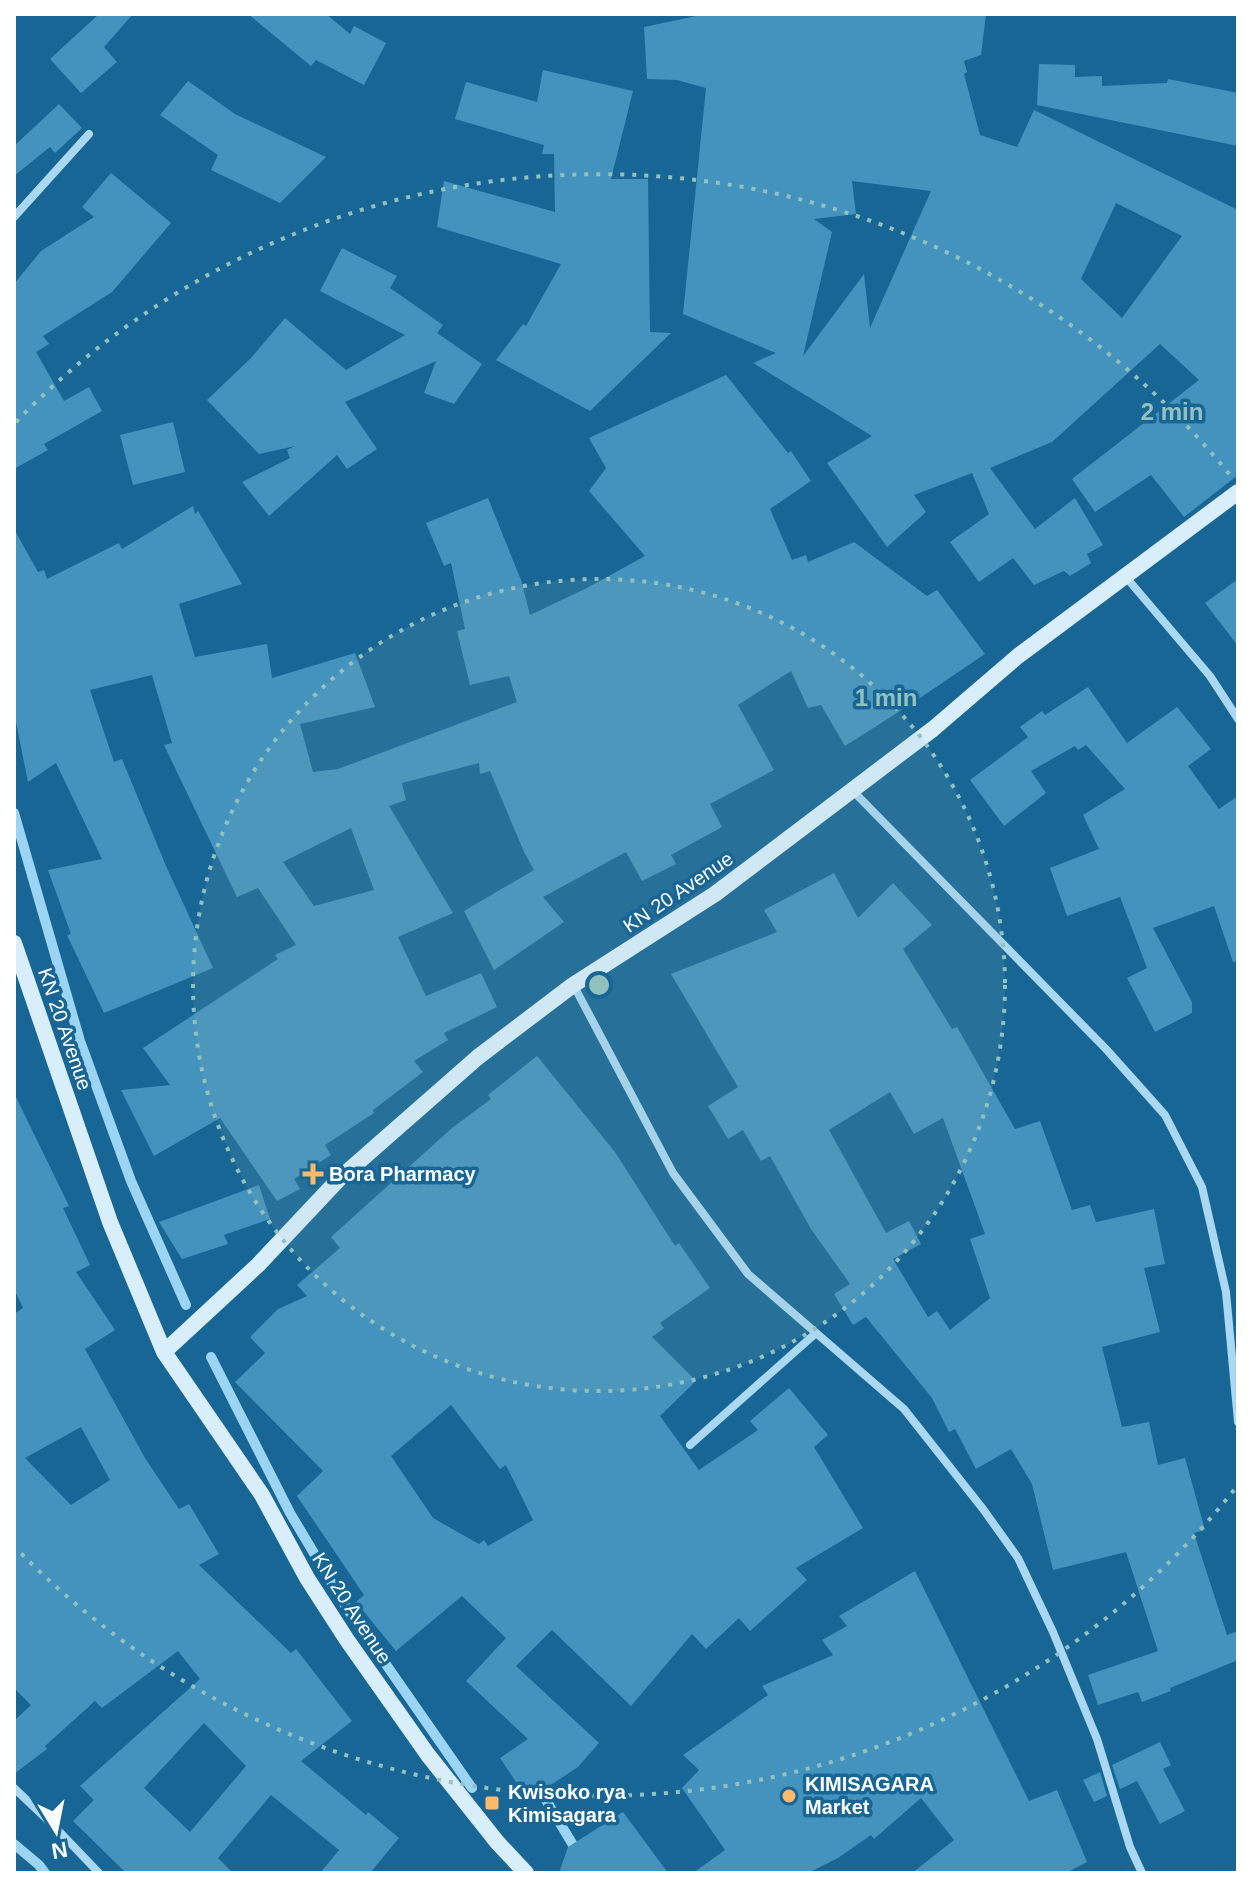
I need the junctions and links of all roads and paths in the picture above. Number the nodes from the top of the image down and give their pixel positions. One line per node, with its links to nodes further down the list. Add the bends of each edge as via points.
1 (89, 134): 2 (street)
2 (14, 217)
3 (1238, 492): 4 (street, KN 20 Avenue)
4 (1125, 576): 5 (street, via 1210,676); 6 (street, KN 20 Avenue)
5 (1238, 719)
6 (852, 790): 8 (street, KN 20 Avenue, via 715,894); 11 (street, via 1165,1115 1202,1187 1226,1292)
7 (14, 943): 10 (street, KN 20 Avenue, via 110,1222)
8 (573, 985): 9 (street, via 673,1173 748,1274); 10 (street, KN 20 Avenue, via 478,1057 339,1179 258,1265)
9 (816, 1333): 12 (street); 16 (street, via 904,1409 1018,1558 1097,1739)
10 (164, 1352): 15 (street, KN 20 Avenue, via 262,1495 347,1640 428,1755)
11 (1238, 1422)
12 (690, 1445)
13 (14, 1788): 14 (street)
14 (99, 1873)
15 (526, 1873)
16 (1142, 1873)

